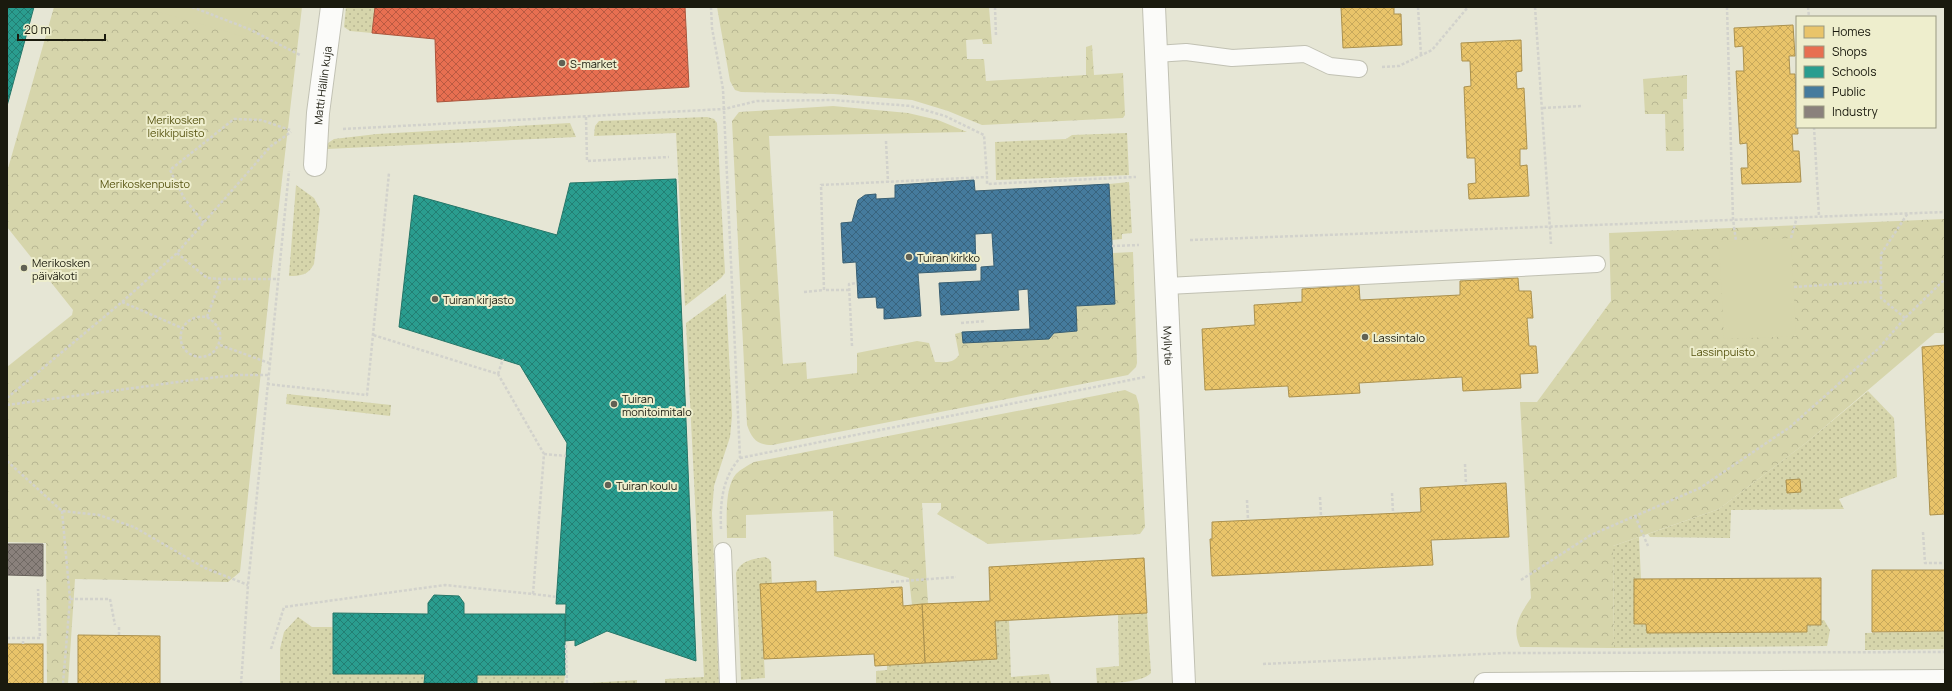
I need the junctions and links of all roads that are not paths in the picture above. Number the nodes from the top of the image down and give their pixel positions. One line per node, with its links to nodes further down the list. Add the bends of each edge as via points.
1 (332, 7): 5 (street, Matti Hällin kuja, via 316,132)
2 (1154, 7): 3 (street, Myllytie)
3 (1156, 54): 4 (lane, via 1186,52 1232,58 1305,54 1330,66); 7 (street, Myllytie)
4 (1359, 69)
5 (315, 165)
6 (1597, 264): 7 (lane)
7 (1167, 286): 11 (street, Myllytie)
8 (723, 551): 10 (lane)
9 (1945, 681): 12 (street)
10 (728, 684)
11 (1184, 684)
12 (1485, 684)

